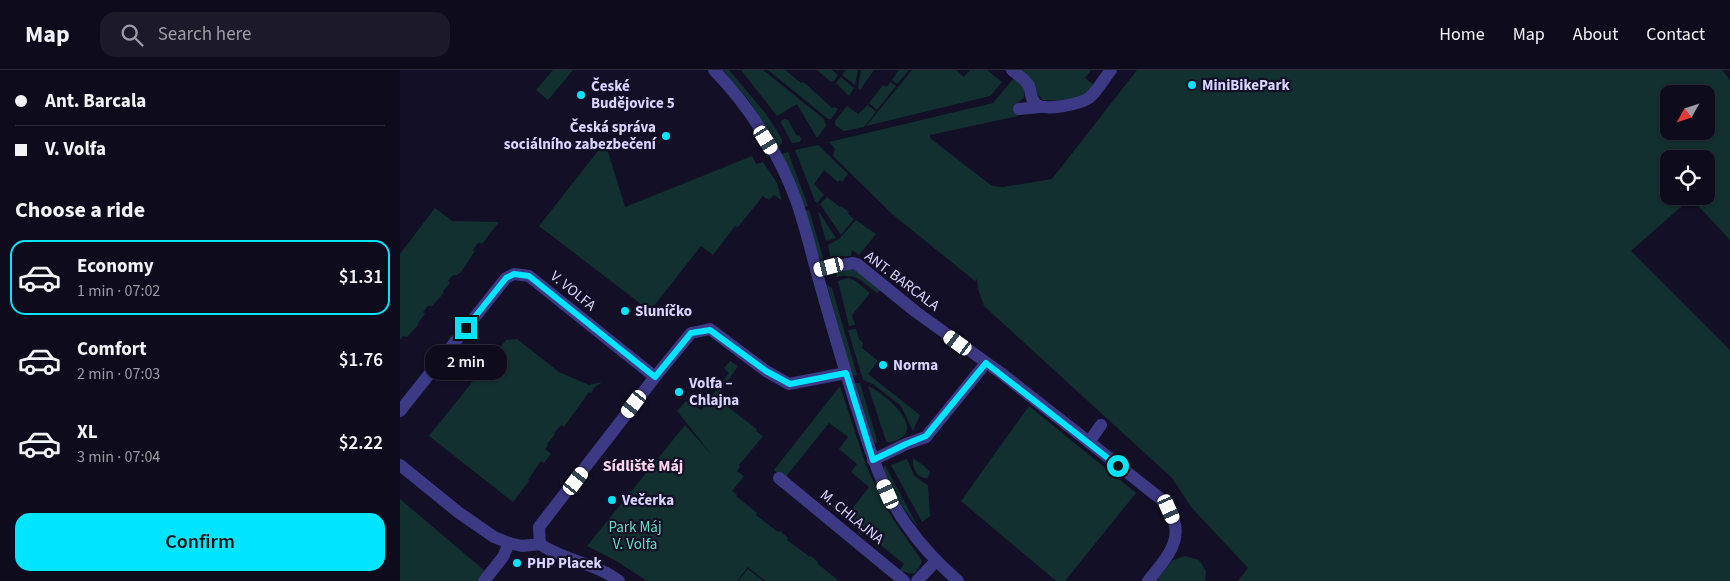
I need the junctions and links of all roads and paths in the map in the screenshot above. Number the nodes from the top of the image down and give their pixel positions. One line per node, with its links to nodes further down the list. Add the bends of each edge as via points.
1 (714, 70): 6 (street, via 751,115 774,152 796,201)
2 (1012, 70): 5 (street, via 1029,86 1031,98)
3 (1111, 70): 5 (street, via 1088,98)
4 (1019, 108): 5 (street)
5 (1045, 108)
6 (816, 270): 7 (street, ANT. BARCALA, via 857,264); 8 (street)
7 (986, 363): 12 (street, ANT. BARCALA); 13 (street, via 926,436)
8 (846, 373): 9 (street, via 790,384 766,371 710,330 691,333); 13 (street)
9 (655, 377): 10 (street, V. VOLFA, via 529,276 514,274 506,278); 17 (street, via 539,527)
10 (400, 412)
11 (1101, 426): 12 (street)
12 (1089, 442): 24 (street, ANT. BARCALA, via 1162,500 1176,523 1175,538 1168,556)
13 (873, 460): 18 (street, via 908,528)
14 (400, 466): 16 (street, via 481,529)
15 (779, 478): 21 (street, M. CHLAJNA)
16 (509, 543): 17 (street); 19 (street, via 503,557)
17 (540, 544): 20 (street, via 552,552 610,574)
18 (936, 561): 22 (street); 23 (street)
19 (484, 581)
20 (619, 581)
21 (904, 581)
22 (917, 581)
23 (958, 581)
24 (1148, 581)

